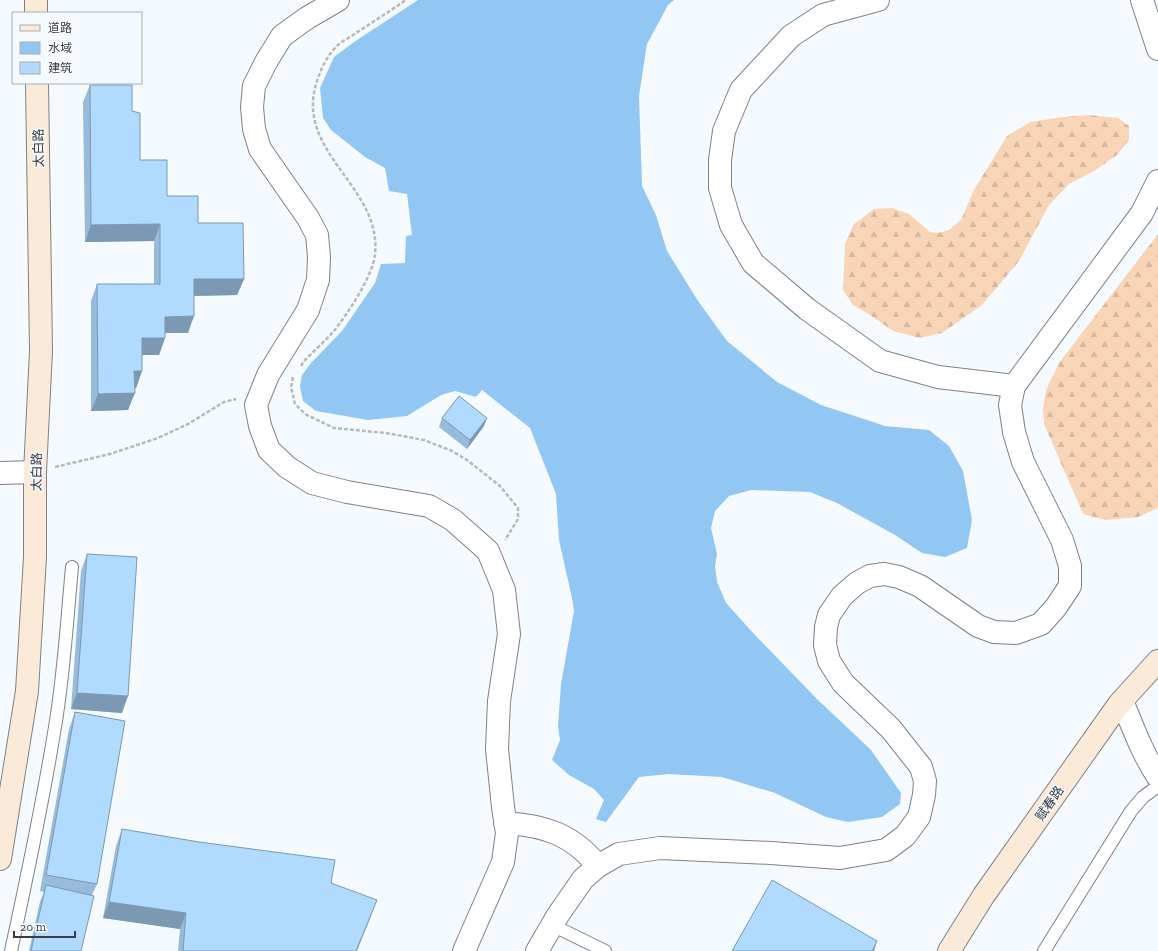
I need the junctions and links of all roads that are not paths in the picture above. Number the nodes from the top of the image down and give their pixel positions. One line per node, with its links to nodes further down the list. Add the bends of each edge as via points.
1 (36, 0): 5 (street)
2 (338, 0): 17 (street, via 282,36 254,86 254,129 260,149 308,218 317,235 319,257 318,280 308,310 268,375 256,405 260,426 269,450 287,467 312,484 429,506 453,520 488,551 504,590 509,634 499,701 497,749)
3 (878, 0): 9 (street, via 823,15 797,32 770,57 741,90 724,131 720,160 720,188 731,225 753,263 807,309 880,361 938,377)
4 (1142, 0): 6 (street)
5 (36, 12)
6 (1158, 49)
7 (37, 84): 11 (street, 太白路, via 41,351)
8 (1158, 181): 9 (street, via 1142,213)
9 (1014, 386): 19 (street, via 1010,405 1014,432 1023,462 1062,540 1070,566 1070,586 1056,607 1041,624 1016,633 994,632 978,626 920,586 884,574 870,576 842,596 829,615 826,627 825,645 829,661 839,678 891,729 921,767 925,781 921,810 905,836 886,850 840,858 660,848 619,854)
10 (0, 472): 11 (street)
11 (36, 472): 18 (street, 太白路, via 35,557 27,691)
12 (72, 567): 21 (lane, via 55,727)
13 (1158, 661): 14 (street, 赋春路)
14 (1122, 701): 15 (street, via 1136,738); 25 (street, 赋春路, via 984,895)
15 (1158, 777)
16 (1158, 786): 26 (lane, via 1143,797 1131,811)
17 (505, 823): 19 (street, via 545,828 561,835 585,852); 22 (street, via 507,833 503,862)
18 (0, 859)
19 (598, 866): 20 (street, via 583,879)
20 (552, 925): 23 (street); 24 (lane)
21 (11, 951)
22 (464, 951)
23 (537, 951)
24 (605, 951)
25 (949, 951)
26 (1044, 951)

